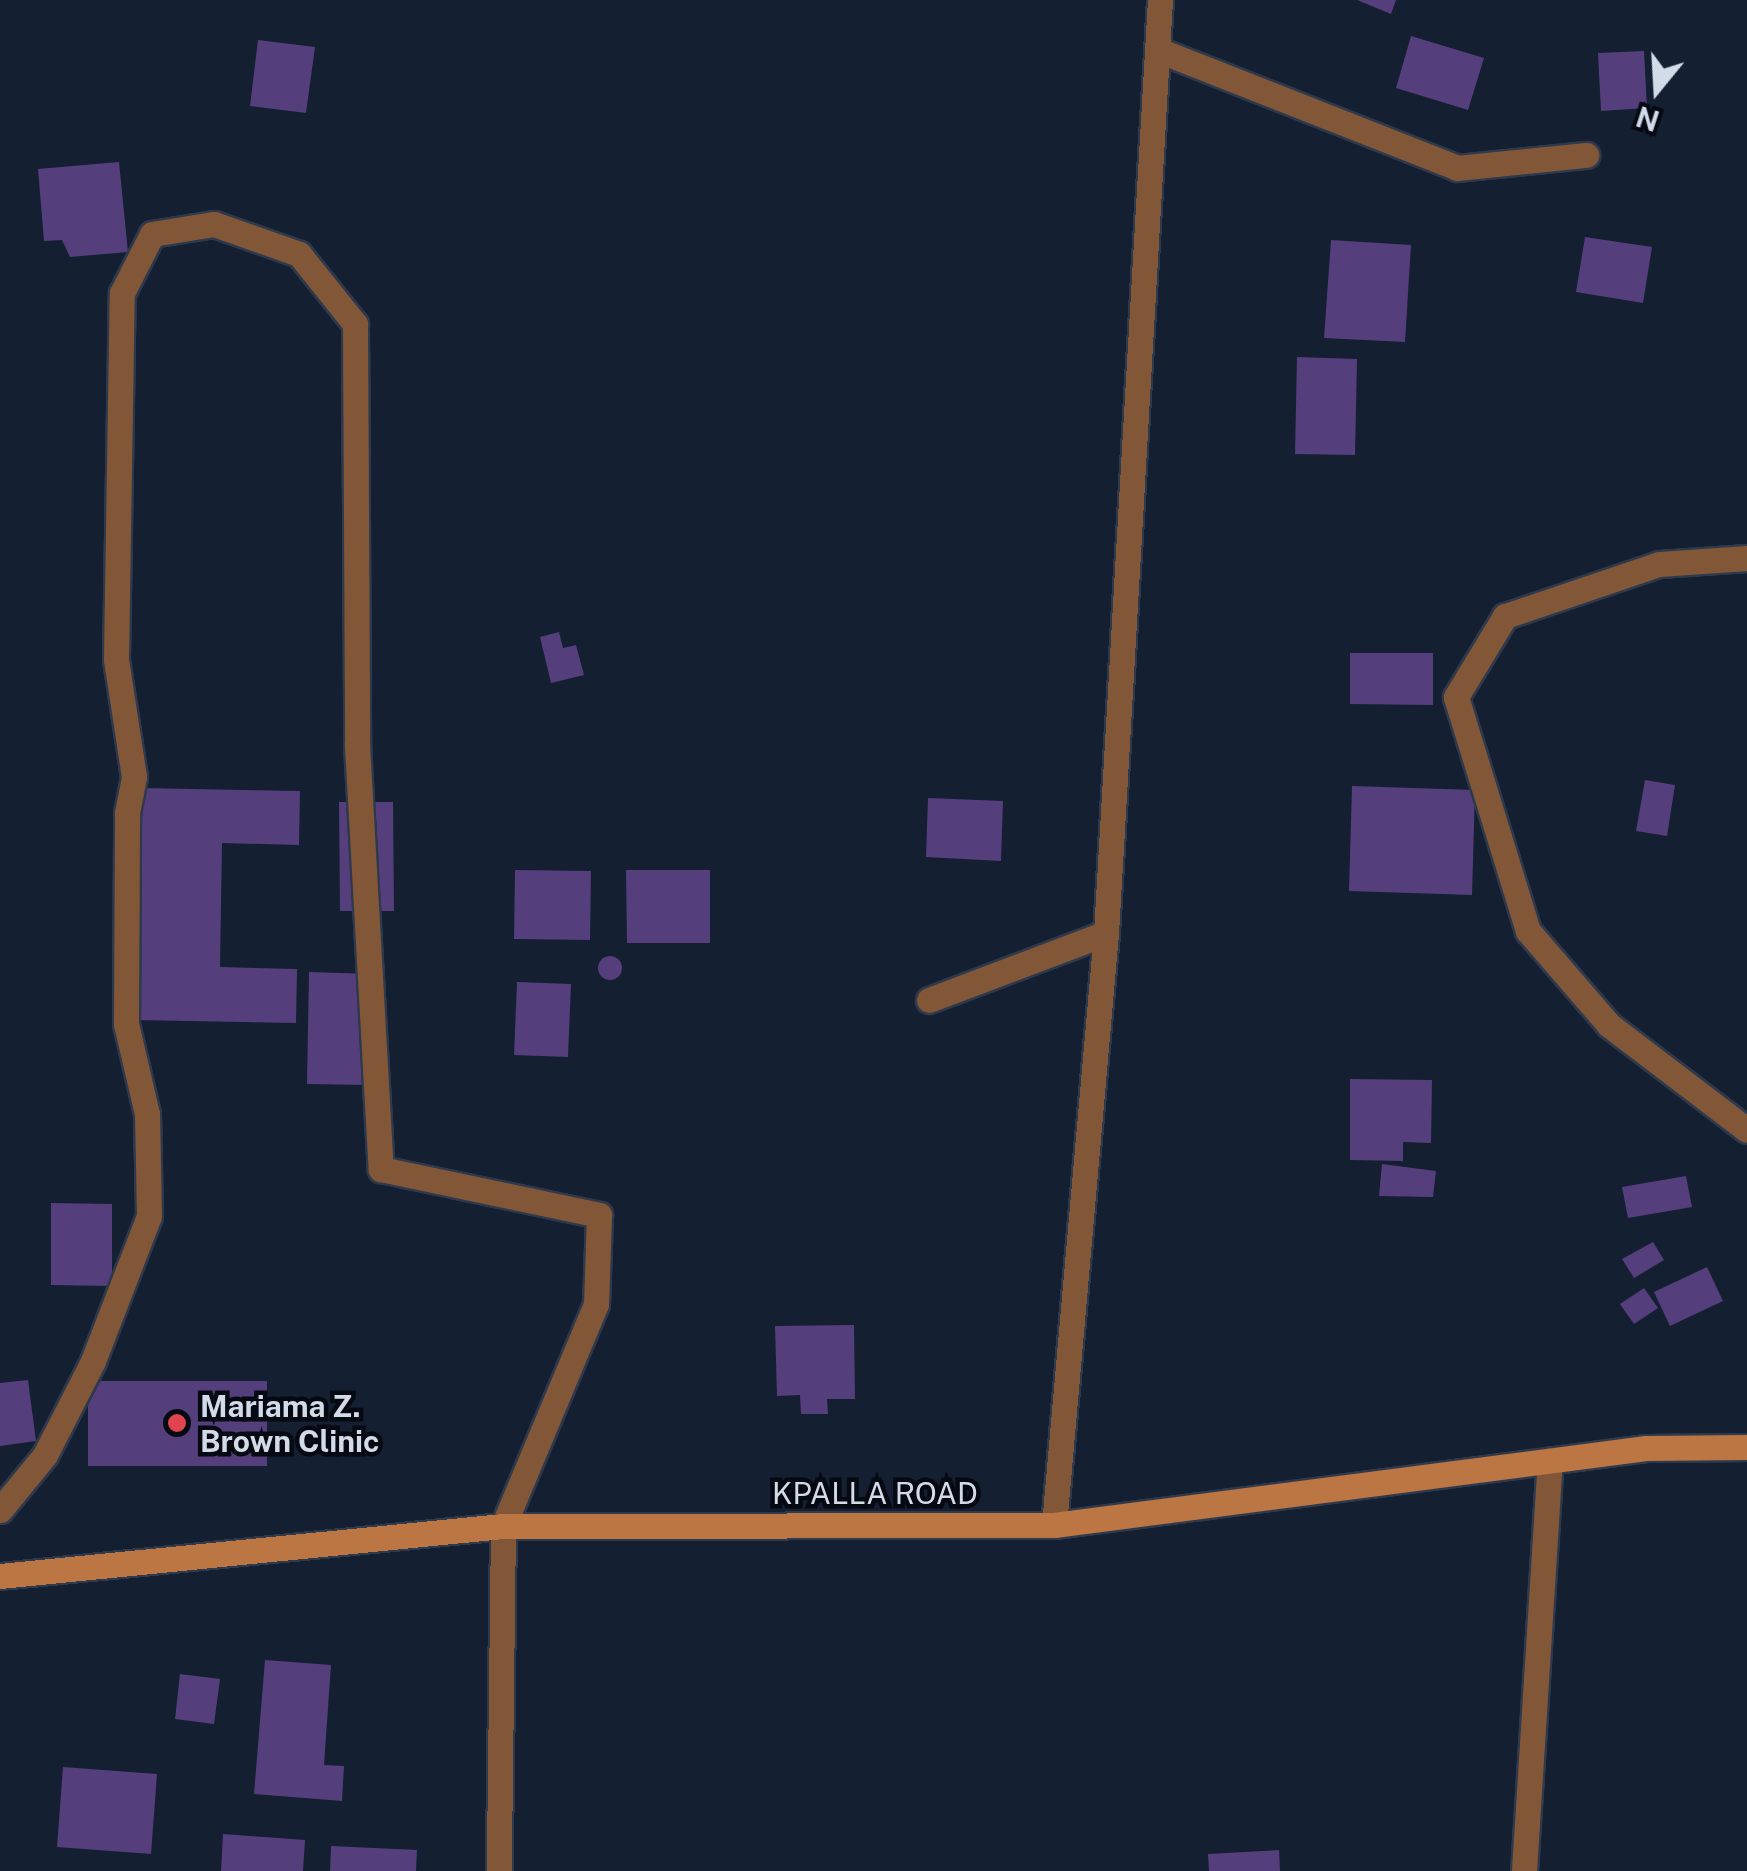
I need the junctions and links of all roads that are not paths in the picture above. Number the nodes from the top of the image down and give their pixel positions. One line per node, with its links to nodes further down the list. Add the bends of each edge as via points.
1 (1160, 0): 2 (street)
2 (1158, 50): 3 (street, via 1457,168); 5 (street)
3 (1586, 154)
4 (1747, 558): 7 (street, via 1659,564 1505,616 1456,697 1528,931 1608,1024)
5 (1106, 933): 6 (street); 11 (street)
6 (929, 1000)
7 (1747, 1130)
8 (1747, 1447): 9 (street, KPALLA ROAD, via 1646,1448)
9 (1550, 1461): 11 (street, KPALLA ROAD); 15 (street)
10 (0, 1510): 12 (street, via 46,1454 94,1362 149,1216 147,1114 126,1024 127,812 134,777 116,659 122,294 152,234 214,224 299,254 355,324 357,745 382,1169 599,1215 596,1304)
11 (1054, 1525): 12 (street, KPALLA ROAD)
12 (503, 1526): 13 (street, KPALLA ROAD); 14 (street)
13 (0, 1576)
14 (499, 1871)
15 (1524, 1871)

